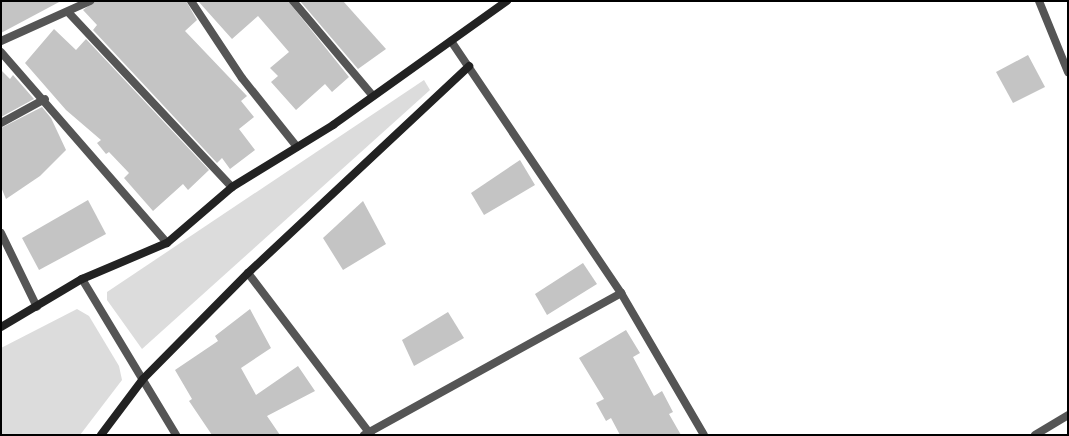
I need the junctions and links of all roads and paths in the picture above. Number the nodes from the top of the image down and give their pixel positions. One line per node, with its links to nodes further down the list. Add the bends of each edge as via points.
1 (90, 1): 6 (street)
2 (191, 1): 15 (street, via 242,78)
3 (293, 1): 12 (street)
4 (1039, 1): 11 (street)
5 (501, 2): 8 (street)
6 (68, 12): 7 (street); 16 (street)
7 (1, 41)
8 (451, 41): 10 (street); 12 (street)
9 (1, 52): 13 (street)
10 (469, 66): 19 (street); 21 (street)
11 (1068, 72)
12 (373, 96): 15 (street)
13 (45, 99): 14 (street); 18 (street)
14 (1, 123)
15 (297, 147): 16 (street)
16 (232, 187): 18 (street)
17 (1, 233): 22 (street)
18 (167, 243): 20 (street)
19 (248, 273): 24 (street); 26 (street)
20 (82, 279): 22 (street); 24 (street)
21 (621, 293): 26 (street); 29 (street)
22 (36, 307): 23 (street)
23 (1, 327)
24 (143, 379): 27 (street); 28 (street)
25 (1068, 415): 30 (street)
26 (368, 434)
27 (101, 435)
28 (176, 435)
29 (704, 435)
30 (1035, 435)

